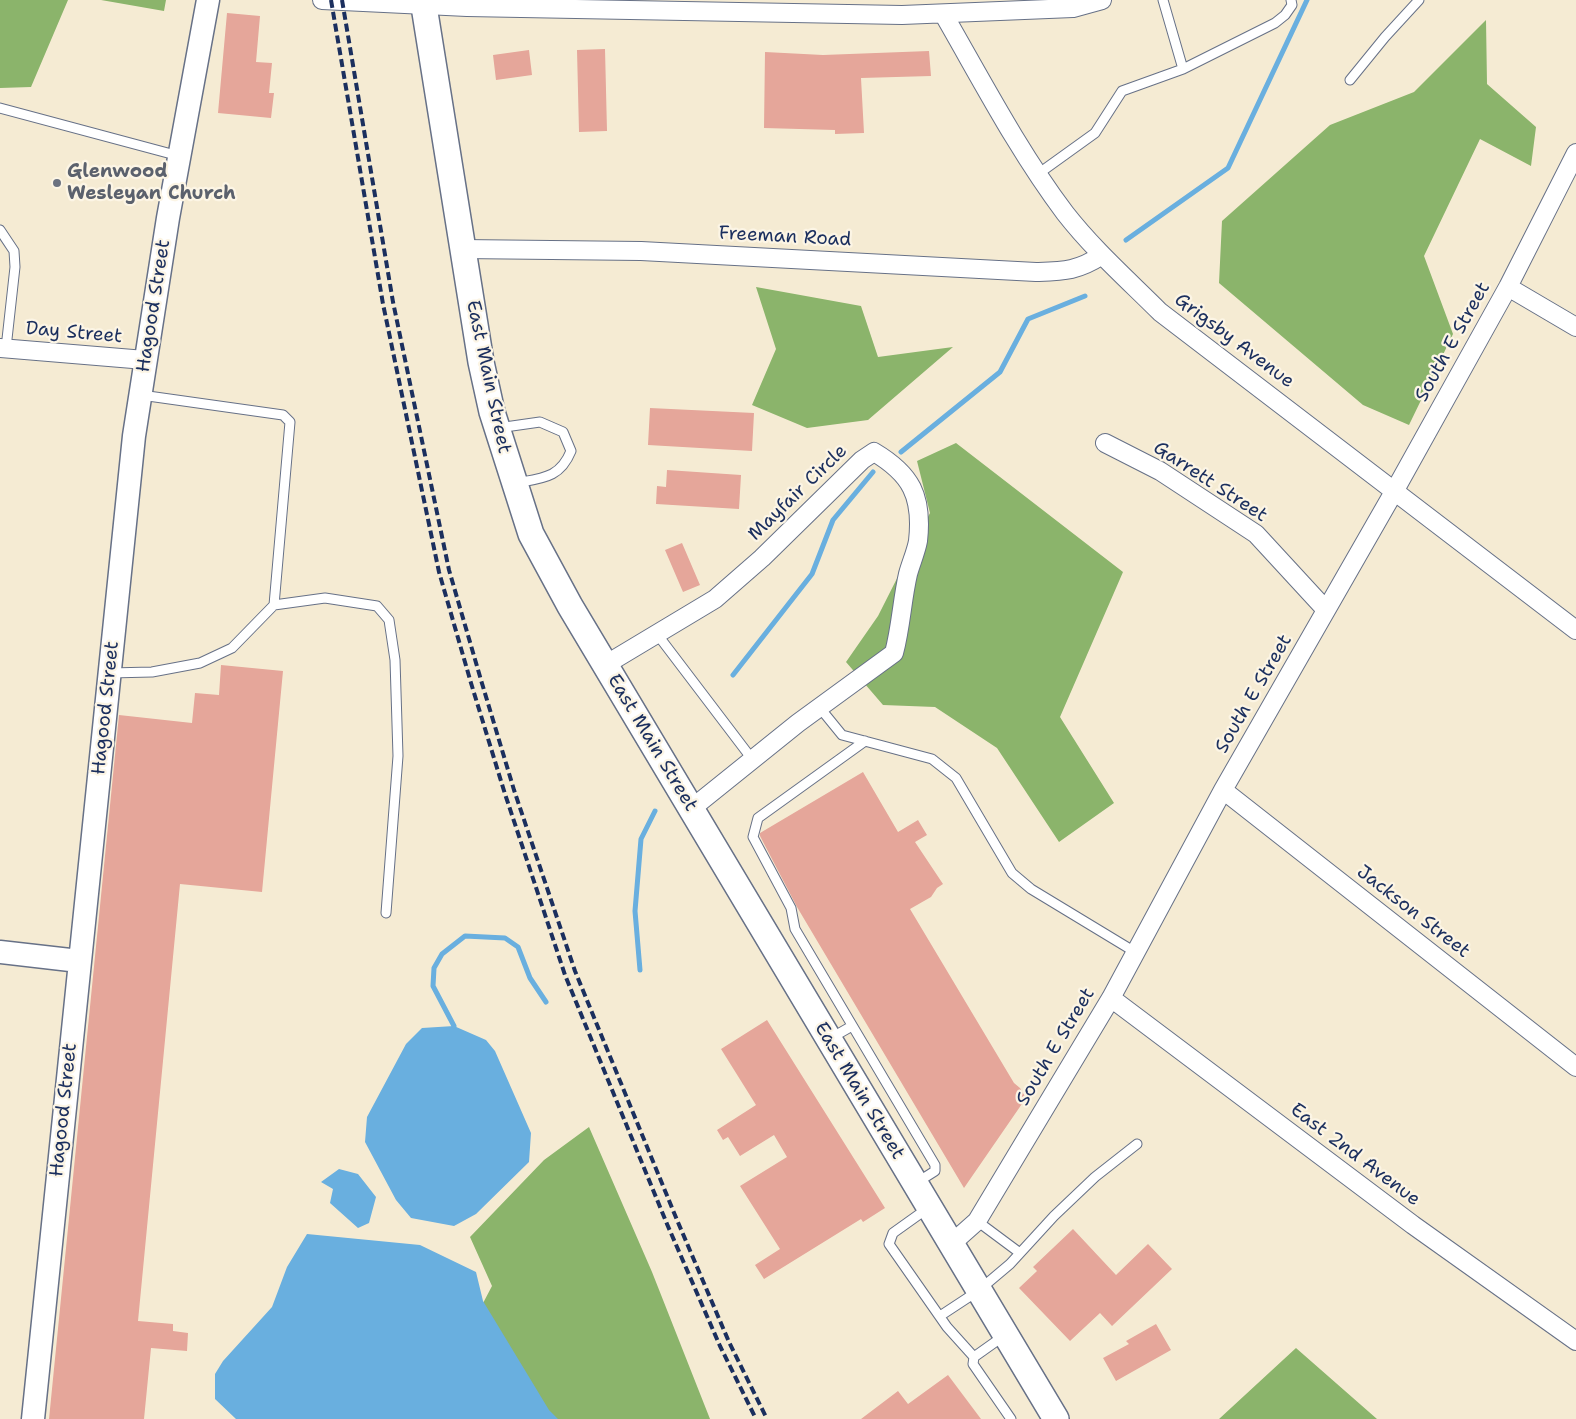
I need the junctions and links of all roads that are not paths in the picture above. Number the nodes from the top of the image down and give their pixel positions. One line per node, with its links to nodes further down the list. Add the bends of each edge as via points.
1 (208, 0): 16 (street, Hagood Street)
2 (322, 0): 7 (street)
3 (1102, 0): 11 (street, via 1073,8)
4 (1162, 0): 12 (lane)
5 (1291, 0): 12 (lane, via 1292,6 1274,23)
6 (1419, 0): 13 (lane)
7 (423, 3): 8 (street); 19 (main road, East Main Street)
8 (476, 4): 9 (street)
9 (581, 5): 10 (street)
10 (645, 6): 11 (street)
11 (942, 7): 17 (street, Grigsby Avenue)
12 (1183, 69): 17 (lane, via 1122,91 1095,133)
13 (1350, 80)
14 (1, 112): 16 (lane)
15 (1576, 153): 21 (street, South E Street)
16 (179, 156): 24 (street, Hagood Street)
17 (1038, 174): 20 (street, Grigsby Avenue, via 1066,214)
18 (0, 230): 23 (lane, via 14,251 16,268)
19 (462, 249): 20 (street, Freeman Road, via 641,251 1036,272 1071,270 1085,266); 26 (main road, East Main Street)
20 (1102, 254): 29 (street, Grigsby Avenue, via 1160,312)
21 (1508, 287): 22 (street); 29 (street, South E Street)
22 (1576, 326)
23 (3, 348): 24 (street, Day Street)
24 (145, 360): 25 (street, Hagood Street)
25 (140, 394): 30 (lane, via 283,415 290,422); 35 (street, Hagood Street)
26 (496, 428): 28 (main road, East Main Street); 28 (lane, via 540,422 563,432 571,451 565,465 548,476)
27 (1105, 443): 31 (street, Garrett Street, via 1160,471 1256,534)
28 (513, 484): 34 (main road, East Main Street, via 544,560)
29 (1395, 490): 31 (street, South E Street); 32 (street, Grigsby Avenue)
30 (274, 605): 35 (lane, via 232,648 200,662 152,672); 41 (lane, via 325,598 377,606 389,620 395,660 398,756)
31 (1326, 610): 39 (street, South E Street)
32 (1576, 630)
33 (657, 634): 34 (street, Mayfair Circle); 36 (street, Mayfair Circle, via 715,599 874,452 895,465 911,484 918,506 918,542 908,574 899,635 894,653); 38 (lane)
34 (605, 665): 40 (main road, East Main Street)
35 (109, 674): 44 (street, Hagood Street)
36 (820, 708): 37 (lane, via 842,735); 38 (street, Mayfair Circle)
37 (865, 741): 43 (lane, via 932,759 956,778 1012,873 1031,889); 46 (lane, via 758,818 753,838 791,908 795,929)
38 (752, 759): 40 (street, Mayfair Circle)
39 (1223, 790): 43 (street, South E Street); 48 (street, Jackson Street)
40 (691, 809): 47 (main road, East Main Street)
41 (386, 913)
42 (0, 952): 44 (street)
43 (1135, 952): 45 (street, South E Street)
44 (79, 961): 60 (street, Hagood Street)
45 (1111, 998): 52 (street, South E Street); 58 (street, East 2nd Avenue, via 1413,1226)
46 (852, 1026): 47 (lane); 50 (lane, via 935,1164 936,1171)
47 (828, 1040): 50 (main road, East Main Street)
48 (1576, 1068)
49 (1137, 1144): 54 (lane, via 1095,1177)
50 (914, 1184): 51 (main road, East Main Street)
51 (928, 1208): 53 (main road, East Main Street); 56 (lane, via 893,1232 889,1244)
52 (977, 1221): 53 (street, South E Street); 54 (lane)
53 (950, 1245): 55 (main road, East Main Street)
54 (1020, 1253): 55 (lane)
55 (978, 1291): 56 (lane); 57 (main road, East Main Street)
56 (940, 1316): 59 (lane)
57 (1005, 1335): 59 (lane); 62 (main road, East Main Street)
58 (1576, 1341)
59 (974, 1357): 61 (lane, via 973,1364)
60 (33, 1419)
61 (1011, 1419)
62 (1056, 1419)

